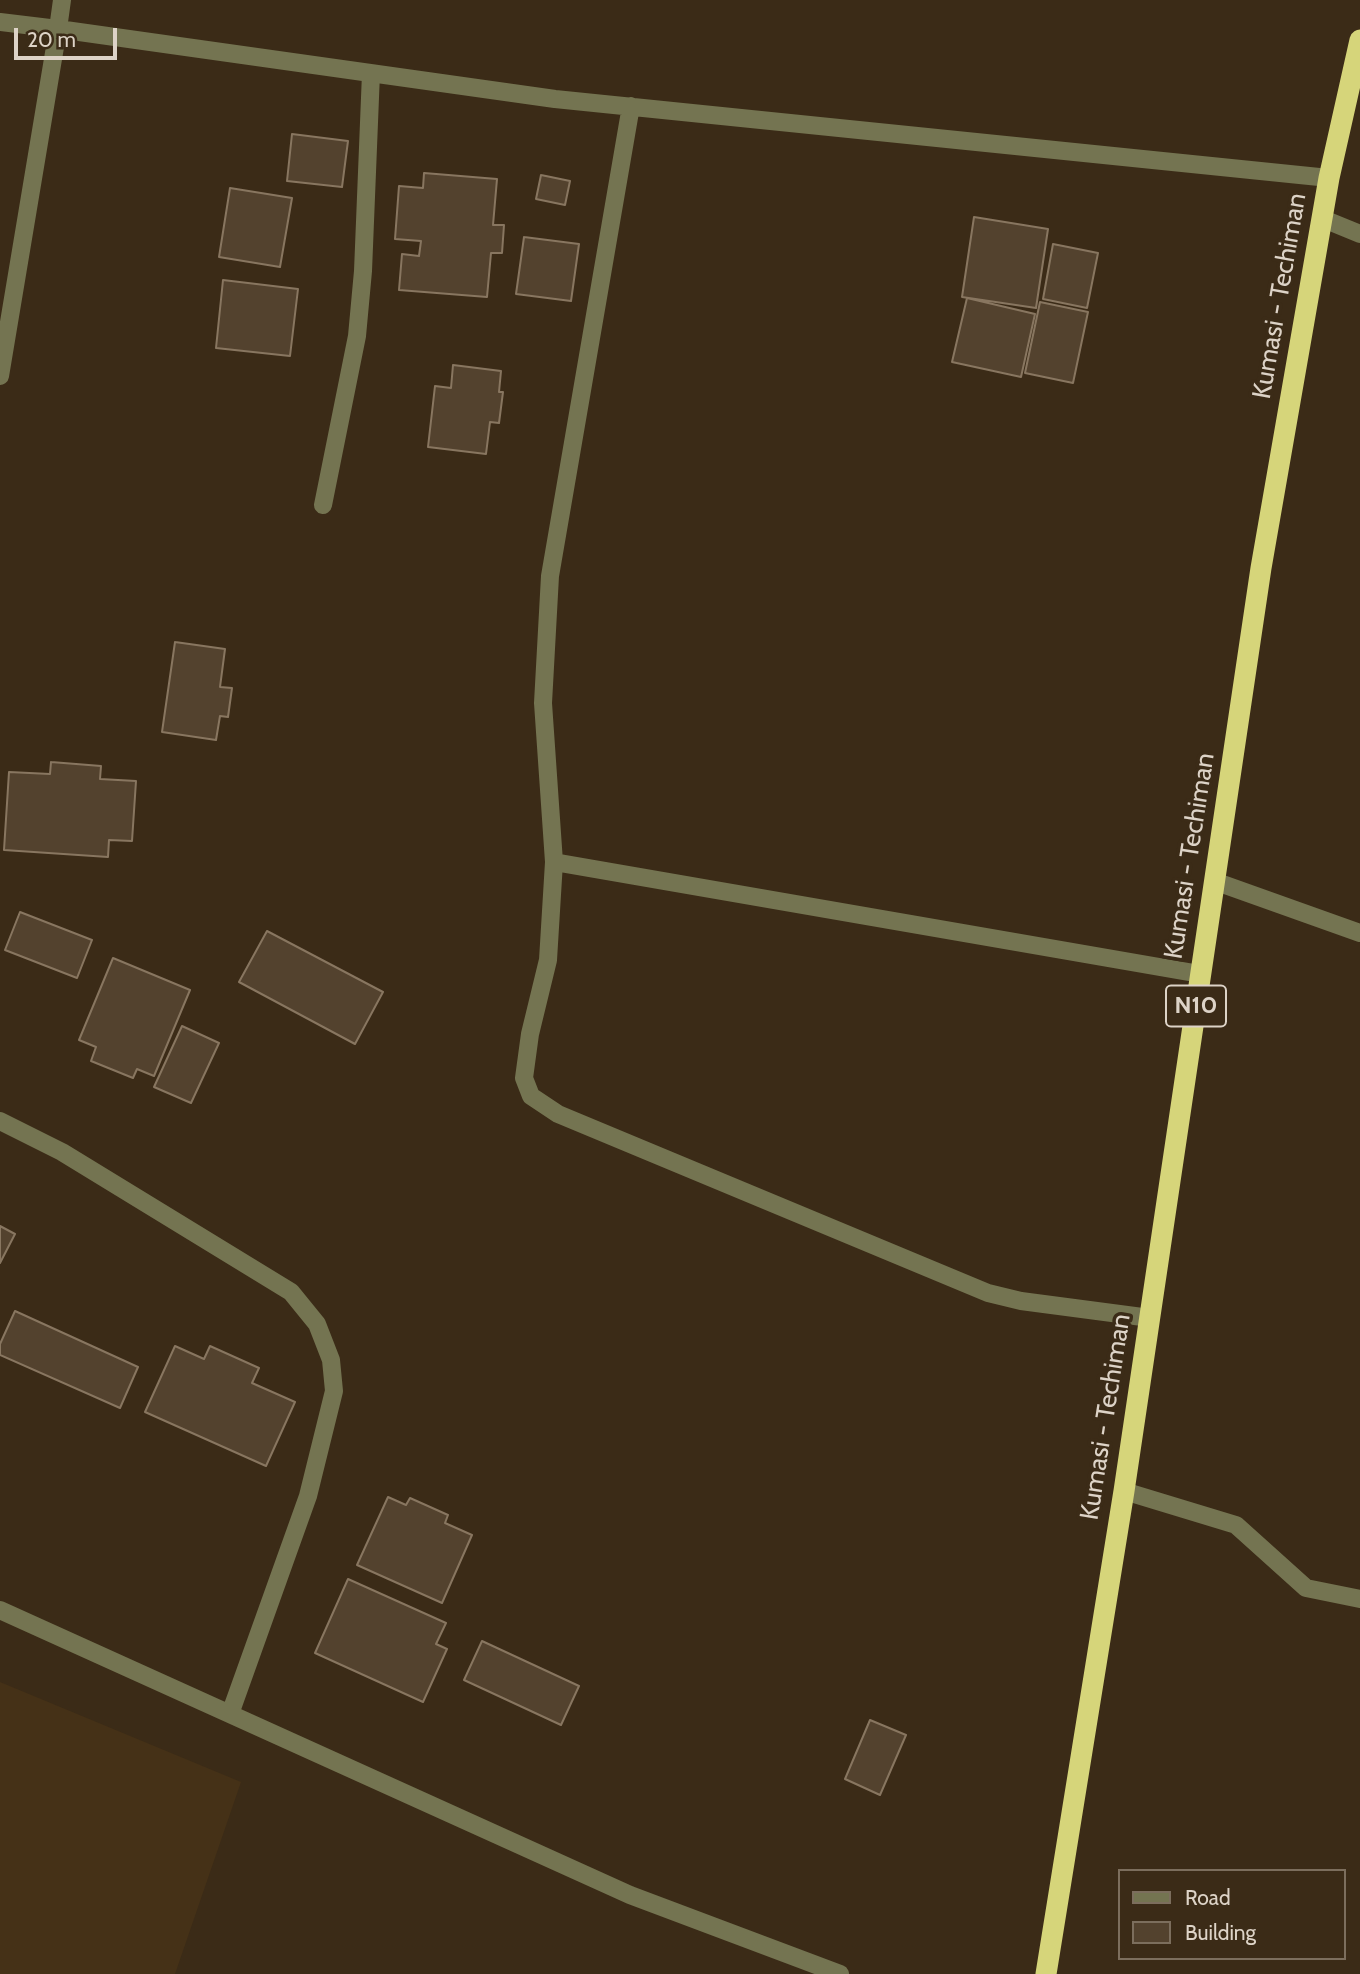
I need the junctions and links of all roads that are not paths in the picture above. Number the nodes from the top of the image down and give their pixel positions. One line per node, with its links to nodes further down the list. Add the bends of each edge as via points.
1 (62, 0): 3 (street)
2 (0, 22): 3 (street)
3 (58, 29): 5 (street); 10 (street)
4 (1360, 40): 7 (highway, Kumasi - Techiman / N10)
5 (371, 73): 6 (street); 11 (street, via 357,336)
6 (631, 106): 7 (street); 12 (street, via 550,576 543,703)
7 (1329, 178): 8 (highway, Kumasi - Techiman / N10)
8 (1321, 218): 9 (street); 13 (highway, Kumasi - Techiman / N10)
9 (1360, 234)
10 (0, 376)
11 (323, 505)
12 (554, 862): 15 (street); 17 (street, via 548,960 524,1078 531,1096 558,1114 988,1293)
13 (1214, 881): 14 (street); 15 (highway, Kumasi - Techiman / N10)
14 (1360, 933)
15 (1200, 974): 17 (highway, Kumasi - Techiman / N10)
16 (0, 1121): 21 (street, via 62,1152 291,1292 317,1324 331,1360 334,1391 308,1496)
17 (1150, 1318): 18 (highway, Kumasi - Techiman / N10)
18 (1124, 1491): 19 (street, via 1236,1525 1306,1588); 23 (highway, Kumasi - Techiman / N10)
19 (1360, 1599)
20 (0, 1610): 21 (street)
21 (230, 1714): 22 (street, via 630,1895)
22 (840, 1974)
23 (1046, 1974)

